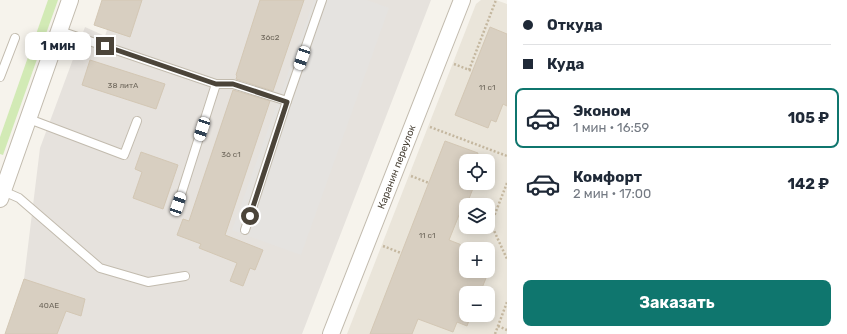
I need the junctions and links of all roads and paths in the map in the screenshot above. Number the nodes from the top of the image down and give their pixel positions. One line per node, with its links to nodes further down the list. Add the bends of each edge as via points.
1 (70, 0): 5 (street)
2 (322, 0): 10 (lane)
3 (462, 0): 29 (street, Каранин переулок)
4 (496, 0): 7 (path, via 471,70)
5 (60, 31): 9 (lane); 11 (street)
6 (15, 38): 8 (lane)
7 (450, 62)
8 (0, 77)
9 (216, 84): 10 (lane, via 233,84); 19 (lane)
10 (287, 102): 20 (lane)
11 (29, 119): 12 (lane, via 124,155); 18 (street)
12 (137, 121)
13 (426, 125): 14 (path)
14 (507, 156)
15 (406, 174): 16 (path)
16 (429, 183)
17 (507, 183): 23 (path, via 491,224)
18 (2, 186): 25 (lane, via 100,268 148,282)
19 (178, 204)
20 (245, 230)
21 (379, 245): 22 (path)
22 (401, 253)
23 (506, 255): 24 (path)
24 (507, 259)
25 (185, 276)
26 (507, 302): 27 (path)
27 (498, 326): 28 (path); 30 (path)
28 (507, 330)
29 (331, 334)
30 (494, 334)

